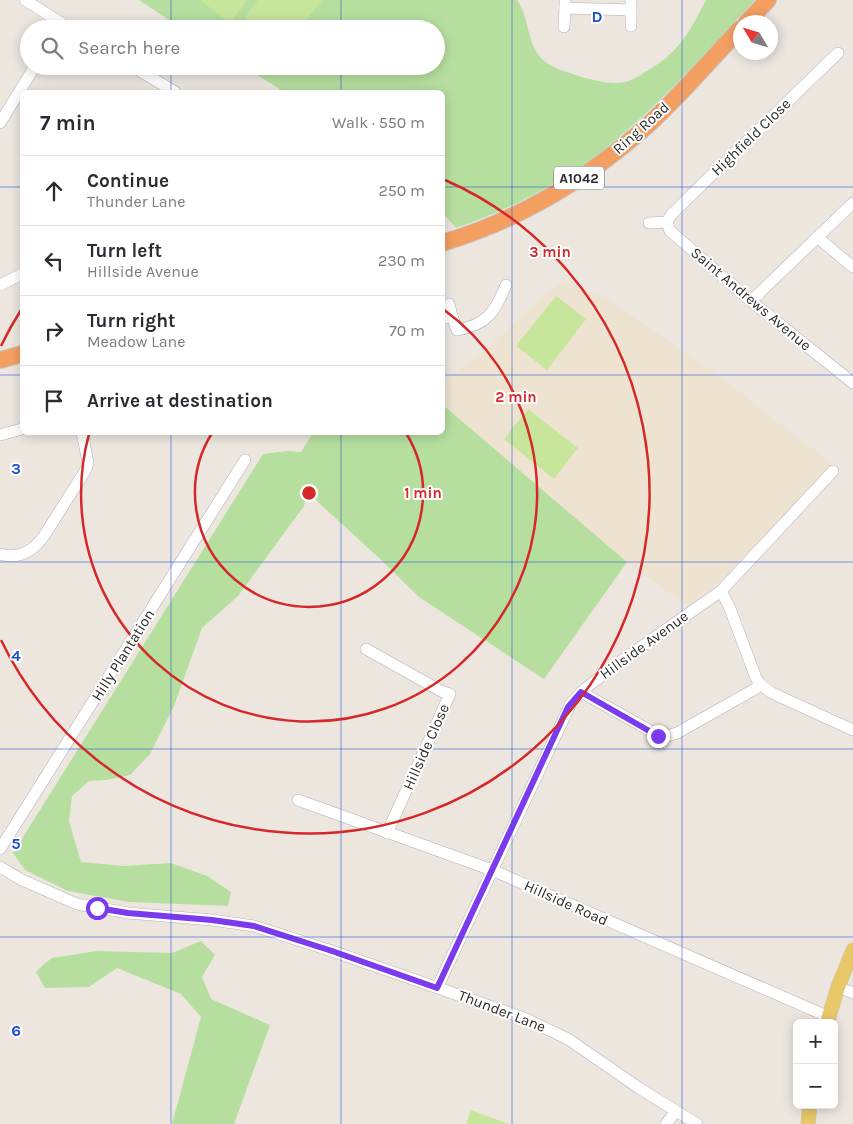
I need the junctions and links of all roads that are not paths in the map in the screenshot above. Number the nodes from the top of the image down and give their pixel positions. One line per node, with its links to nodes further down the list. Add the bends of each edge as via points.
1 (25, 0): 6 (street)
2 (768, 0): 5 (highway)
3 (565, 4): 4 (street); 8 (street)
4 (631, 5): 7 (street)
5 (754, 15)
6 (54, 20)
7 (631, 26)
8 (564, 28)
9 (733, 36): 21 (highway, Ring Road / A1042, via 640,132 581,177 517,215)
10 (838, 53): 18 (street, Highfield Close)
11 (29, 75): 15 (street)
12 (141, 75): 13 (street)
13 (155, 88)
14 (20, 90): 16 (street)
15 (20, 90)
16 (0, 123)
17 (853, 203): 20 (street)
18 (667, 222): 19 (street); 26 (street, Saint Andrews Avenue, via 670,231)
19 (649, 223)
20 (817, 237): 22 (street); 26 (street)
21 (445, 242)
22 (853, 266)
23 (20, 275): 24 (street)
24 (0, 284)
25 (506, 286): 28 (street, via 489,316 473,328 457,330)
26 (751, 300): 31 (street, Saint Andrews Avenue)
27 (449, 304): 28 (street)
28 (447, 318)
29 (20, 355): 30 (highway)
30 (0, 360)
31 (853, 384)
32 (20, 430): 33 (street)
33 (0, 435)
34 (83, 435): 37 (street, via 88,463 44,536 37,546 22,555)
35 (245, 460): 45 (street, Hilly Plantation)
36 (833, 471): 38 (street, Hillside Avenue)
37 (0, 554)
38 (721, 591): 40 (street); 41 (street, Hillside Avenue)
39 (366, 649): 44 (street, Hillside Close, via 450,694)
40 (760, 684): 41 (street, via 667,736 658,736); 42 (street, via 772,693)
41 (581, 692): 47 (street, Hillside Avenue, via 568,707)
42 (853, 730)
43 (298, 800): 44 (street, Hillside Road)
44 (387, 833): 47 (street, Hillside Road)
45 (0, 849)
46 (0, 867): 50 (street, Thunder Lane, via 77,904 128,913 254,926)
47 (492, 870): 50 (street, Hillside Avenue); 52 (street, Hillside Road)
48 (853, 950): 49 (main road)
49 (838, 987): 51 (street); 53 (main road)
50 (437, 988): 55 (street, Thunder Lane, via 524,1018 568,1039)
51 (853, 992)
52 (826, 1019)
53 (828, 1019)
54 (810, 1109): 58 (main road)
55 (676, 1111): 56 (street); 57 (street, Thunder Lane)
56 (666, 1124)
57 (697, 1124)
58 (808, 1124)

